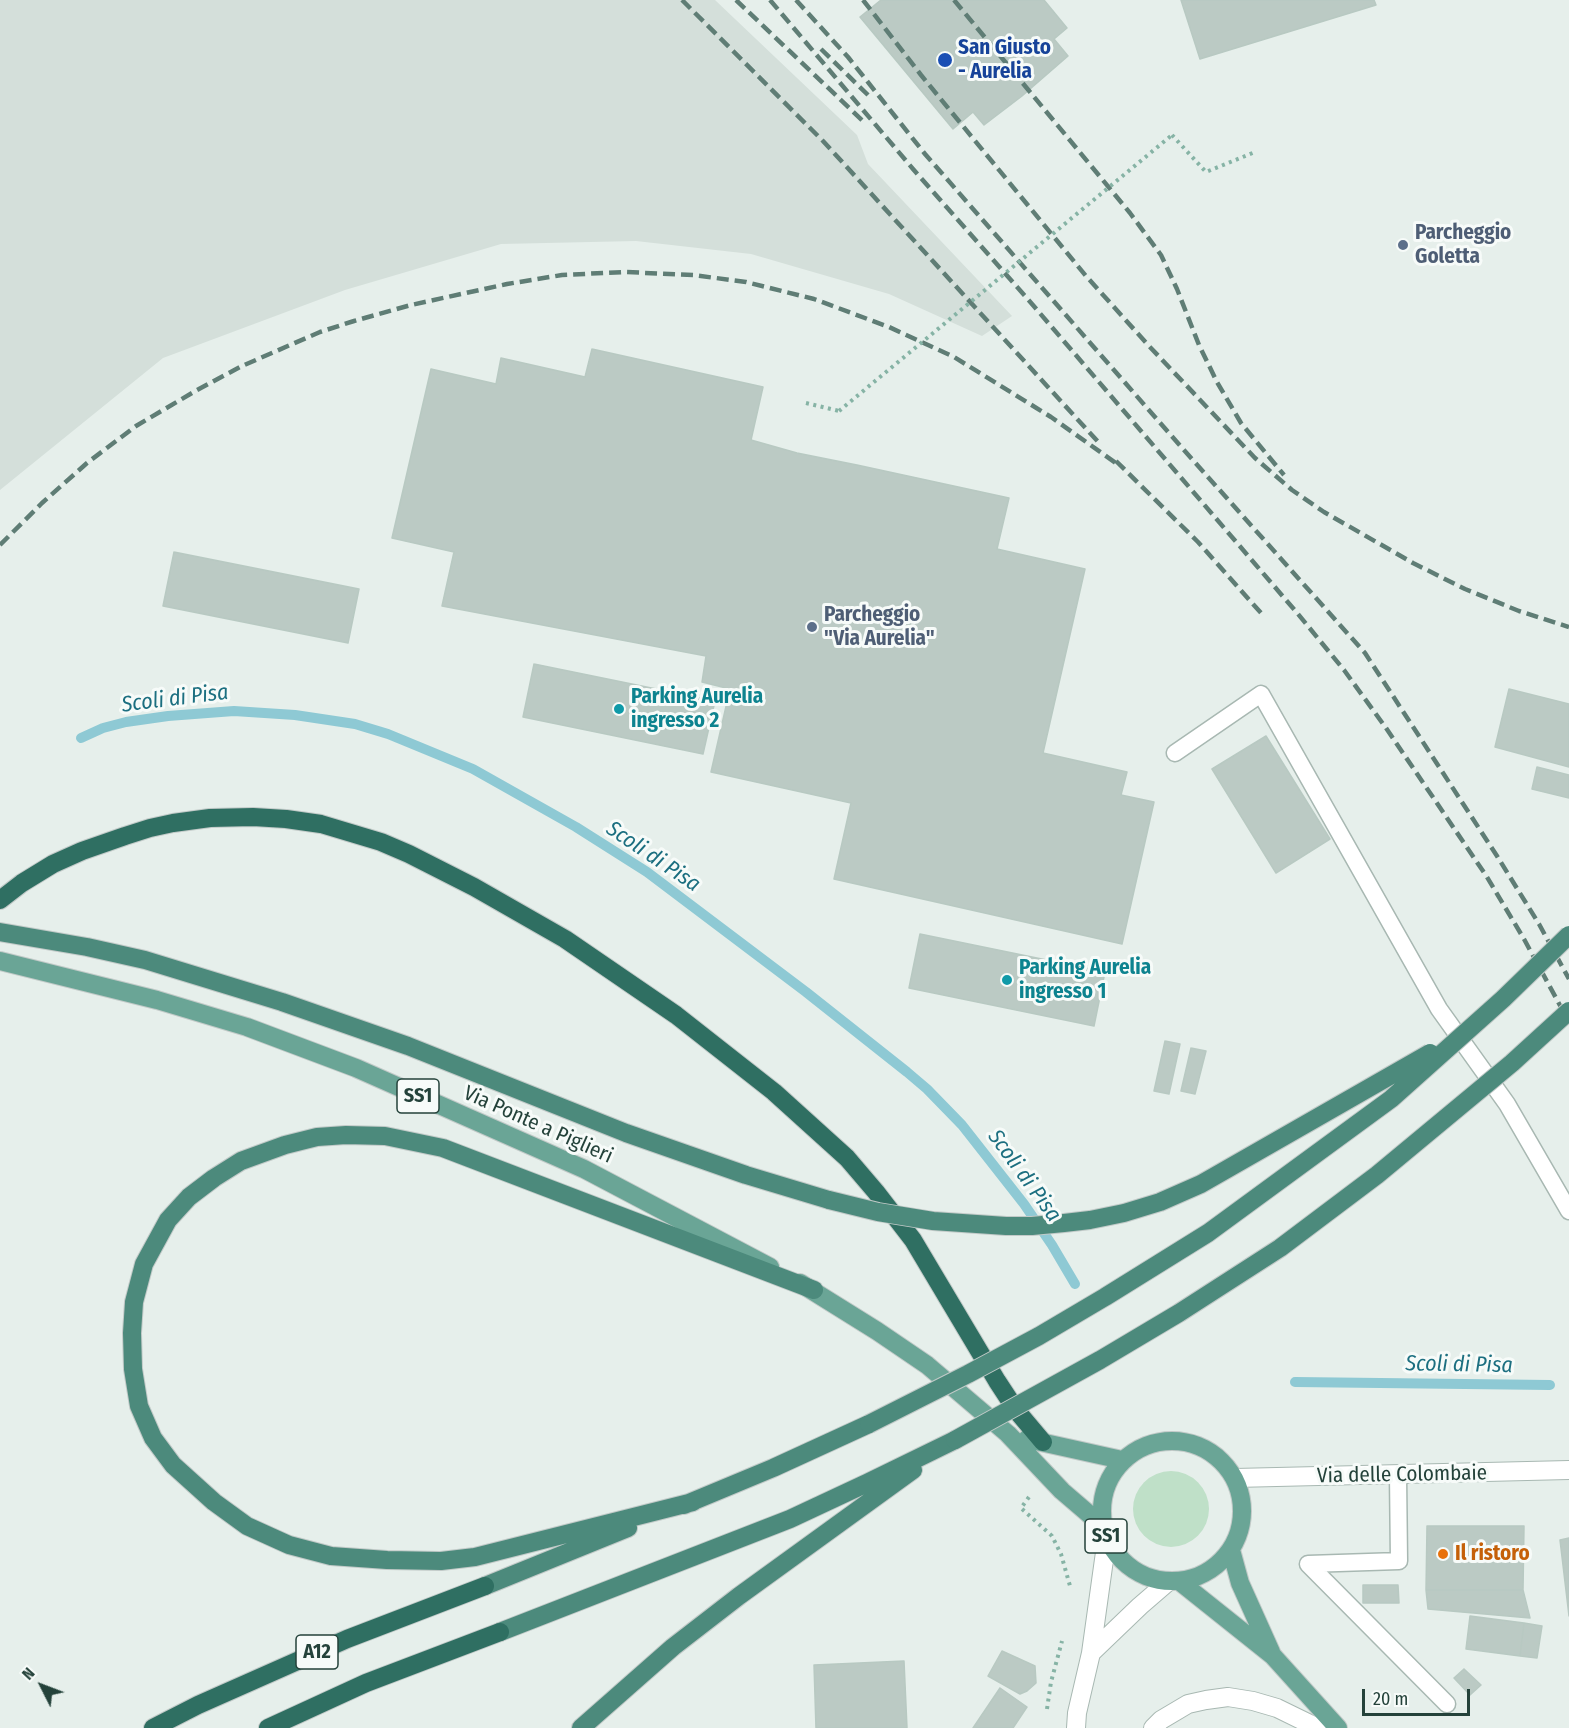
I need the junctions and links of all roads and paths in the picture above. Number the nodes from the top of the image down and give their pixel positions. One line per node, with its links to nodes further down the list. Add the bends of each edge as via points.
1 (1255, 152): 2 (path, bridge, via 1206,172 1172,135 839,411)
2 (806, 403)
3 (1175, 753): 10 (lane, via 1261,694 1439,1009 1507,1104)
4 (0, 900): 14 (highway, via 37,873 82,851 150,828 210,818 286,819 330,827 381,842 465,882 565,939 676,1016 774,1092 847,1158 913,1240 997,1381)
5 (0, 932): 9 (highway, bridge, via 145,960 282,1002 746,1175 829,1200 933,1221 1032,1226 1090,1220 1160,1202 1242,1162)
6 (1569, 935): 9 (highway, bridge)
7 (0, 961): 11 (main road, Via Ponte a Piglieri / SS1, via 247,1027 356,1068 584,1169)
8 (1569, 1011): 13 (highway, bridge, via 1386,1167 1280,1248 1100,1360)
9 (1463, 1035): 20 (highway, bridge, via 1391,1099 1262,1195 1105,1298 869,1424)
10 (1569, 1210)
11 (814, 1290): 12 (main road, Via Ponte a Piglieri / SS1, via 927,1365); 20 (highway, via 443,1149 385,1136 317,1137 241,1161 189,1197 168,1220 144,1264 134,1302 133,1369 139,1406 153,1438 173,1465 207,1497 247,1526 289,1545 331,1556 441,1561 476,1557)
12 (1008, 1434): 14 (main road, Via Ponte a Piglieri / SS1); 17 (main road, Via Ponte a Piglieri / SS1)
13 (955, 1440): 31 (highway, A12, via 790,1519 366,1683); 32 (highway, via 739,1596 673,1647)
14 (1043, 1442): 15 (main road, Via Ponte a Piglieri / SS1)
15 (1122, 1460): 19 (main road, via 1161,1441 1183,1442 1205,1449 1222,1461); 21 (main road, SS1, via 1113,1472 1102,1503)
16 (1569, 1470): 18 (street, Via delle Colombaie)
17 (1046, 1474): 21 (main road, Via Ponte a Piglieri / SS1); 24 (path, via 1021,1508 1052,1536 1062,1554)
18 (1398, 1475): 19 (street, Via delle Colombaie); 28 (lane, via 1399,1561 1308,1564)
19 (1234, 1478): 22 (main road, via 1241,1496 1242,1515)
20 (693, 1502): 30 (highway, A12, via 347,1639)
21 (1105, 1532): 23 (main road, SS1, via 1117,1555 1131,1569 1150,1578); 26 (street)
22 (1231, 1550): 23 (main road, via 1205,1573); 27 (main road, SS1, via 1240,1583)
23 (1174, 1581): 26 (street, via 1140,1606); 27 (main road, SS1)
24 (1071, 1594)
25 (1063, 1638): 29 (path)
26 (1091, 1653): 33 (street)
27 (1273, 1656): 36 (main road, SS1)
28 (1447, 1704)
29 (1046, 1718)
30 (153, 1728)
31 (268, 1728)
32 (581, 1728)
33 (1076, 1728)
34 (1154, 1728): 35 (street, via 1188,1704 1228,1697 1277,1708)
35 (1318, 1728)
36 (1338, 1728)

